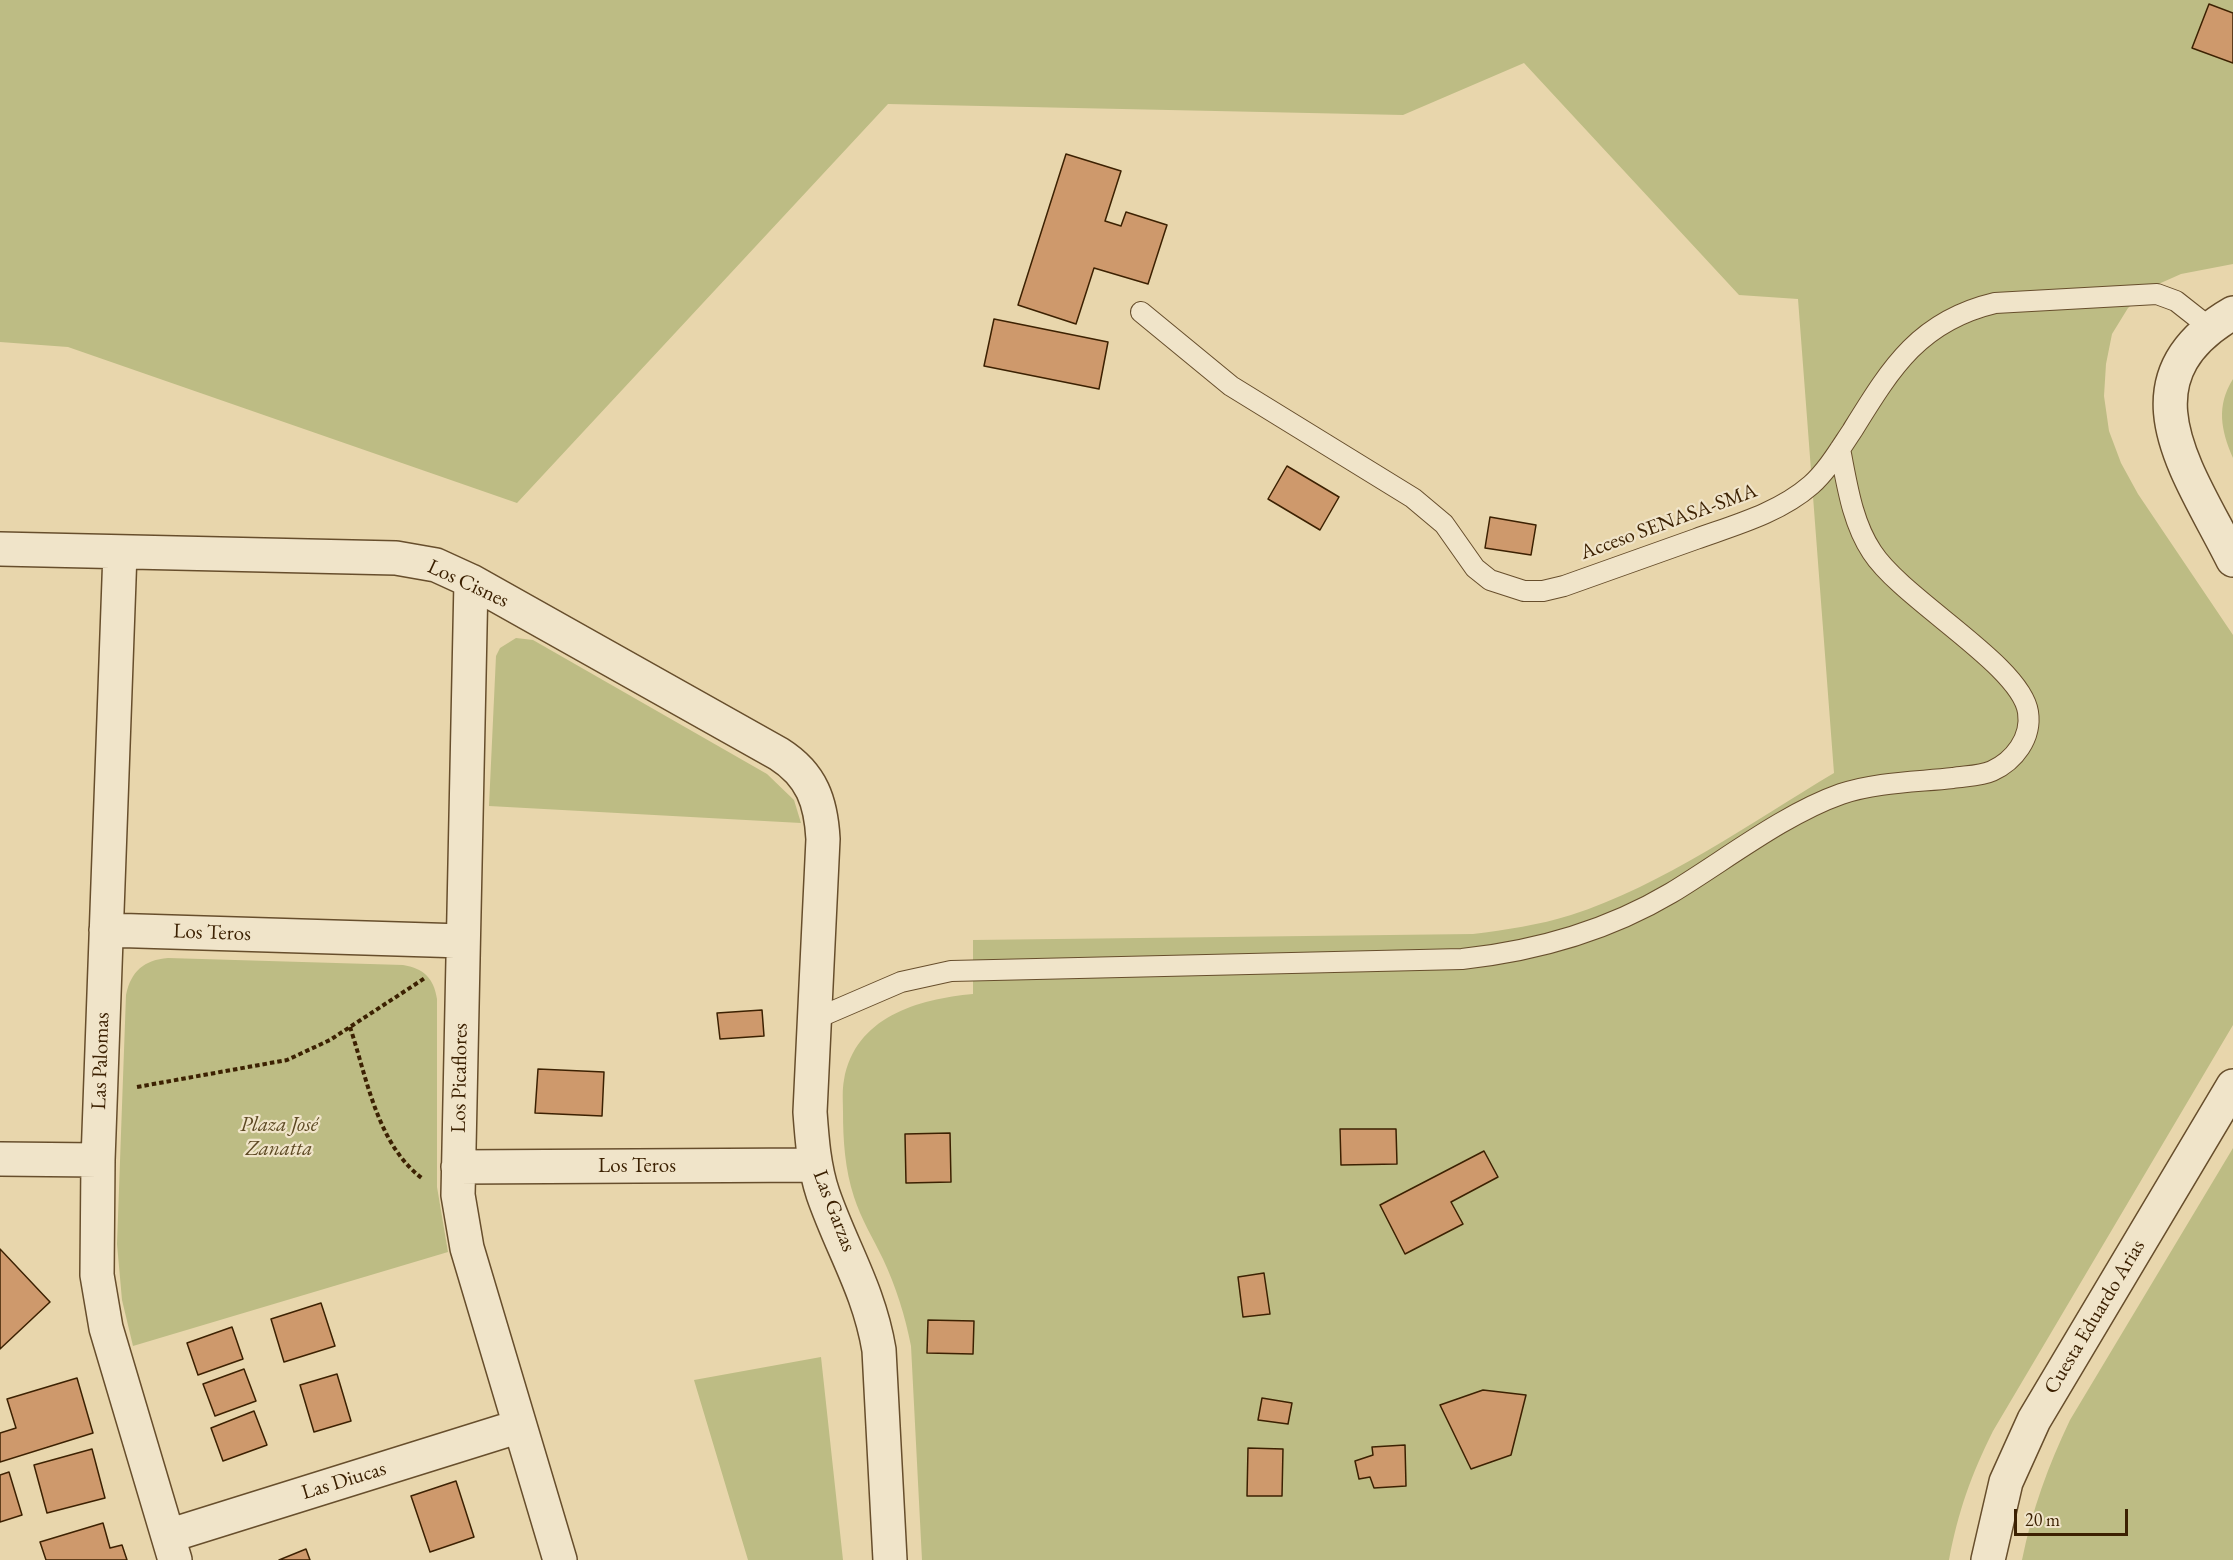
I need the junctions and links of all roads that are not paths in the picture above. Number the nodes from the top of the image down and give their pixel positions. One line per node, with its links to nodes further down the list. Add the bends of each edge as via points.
1 (1142, 312): 3 (lane, Acceso SENASA-SMA, via 1241,393 1413,498 1444,524 1475,568 1490,580 1524,591 1564,586 1774,509 1812,484)
2 (2221, 320): 3 (lane, Acceso SENASA-SMA, via 2157,294 1995,303 1969,309 1938,326 1903,355); 6 (street, via 2190,346 2176,370 2170,396 2171,425 2179,452)
3 (1840, 449): 11 (lane, via 1853,510 1872,553 1902,587 2004,673 2022,696 2028,712 2028,729 2021,747 1991,772 1869,787 1828,799 1638,911 1534,948 1461,959 951,971 901,982)
4 (0, 549): 5 (street, Los Cisnes)
5 (120, 552): 7 (street, Los Cisnes, via 396,558 436,565); 9 (street, Las Palomas)
6 (2233, 560)
7 (471, 581): 8 (street, Los Cisnes, via 779,754 792,762); 10 (street, Los Picaflores)
8 (813, 787): 11 (street, Las Garzas, via 819,802 823,839)
9 (106, 930): 10 (street, Los Teros); 14 (street, Las Palomas)
10 (463, 941): 16 (street, Los Picaflores)
11 (815, 1019): 15 (street, Las Garzas, via 810,1112)
12 (2233, 1086): 21 (street, Cuesta Eduardo Arias, via 2034,1419 2006,1482)
13 (0, 1159): 14 (street)
14 (98, 1160): 18 (street, Las Palomas, via 96,1245 100,1300)
15 (815, 1165): 16 (street, Los Teros); 20 (street, Las Garzas, via 832,1217 861,1279 875,1326)
16 (444, 1176): 17 (street, Los Picaflores, via 458,1195 467,1248)
17 (520, 1426): 18 (street, Las Diucas); 19 (street, Los Picaflores)
18 (172, 1548)
19 (560, 1560)
20 (890, 1560)
21 (1989, 1560)

